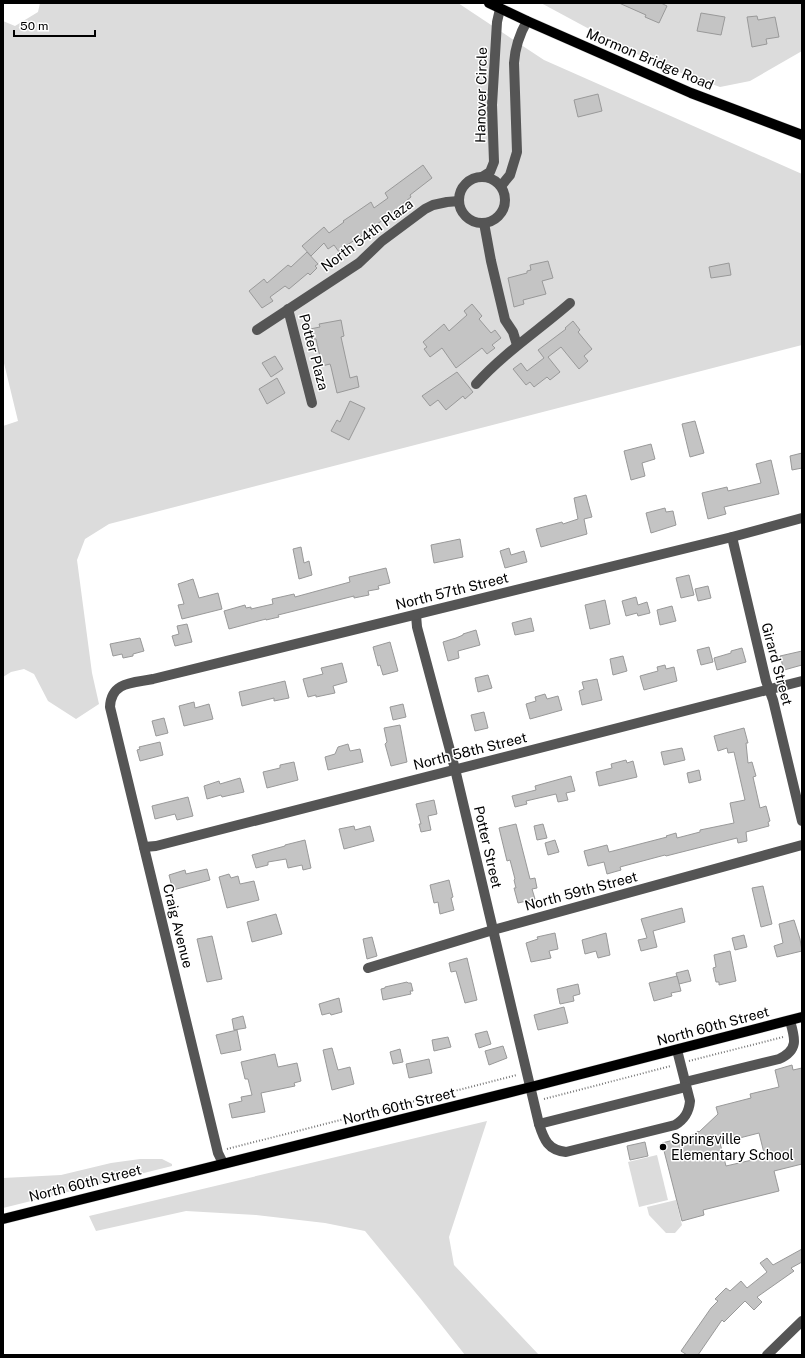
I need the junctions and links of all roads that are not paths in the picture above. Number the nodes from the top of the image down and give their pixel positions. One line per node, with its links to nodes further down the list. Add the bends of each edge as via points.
1 (489, 3): 2 (main road, Mormon Bridge Road)
2 (500, 9): 3 (main road, Mormon Bridge Road); 5 (street, Hanover Circle, via 492,105 494,162 490,172)
3 (527, 21): 4 (main road, Mormon Bridge Road, via 691,93); 6 (street, via 515,49 516,152 510,175)
4 (802, 135)
5 (482, 177): 6 (street, via 496,181); 7 (street, via 475,178 463,186)
6 (501, 186): 8 (street, via 505,202 503,210 492,221)
7 (459, 201): 8 (street, via 463,213 469,219); 10 (street, North 54th Plaza, via 433,205 425,209 382,241 359,263)
8 (484, 223): 12 (street, via 505,320 514,332)
9 (570, 303): 12 (street)
10 (288, 309): 11 (street, North 54th Plaza); 14 (street, Potter Plaza)
11 (257, 330)
12 (517, 345): 13 (street)
13 (476, 384)
14 (312, 403)
15 (802, 518): 16 (street, North 57th Street)
16 (732, 537): 17 (street, North 57th Street); 19 (street, Girard Street)
17 (416, 615): 20 (street, North 57th Street, via 123,685); 21 (street, Potter Street)
18 (802, 681): 19 (street, North 58th Street)
19 (769, 690): 21 (street, North 58th Street); 22 (street, Girard Street)
20 (112, 694): 24 (street, Craig Avenue, via 110,706)
21 (455, 769): 24 (street, North 58th Street); 25 (street, Potter Street)
22 (802, 821)
23 (802, 845): 25 (street, North 59th Street)
24 (144, 847): 33 (street, Craig Avenue, via 218,1153)
25 (493, 930): 26 (street, North 59th Street); 31 (street, Potter Street)
26 (368, 968)
27 (802, 1018): 28 (main road, North 60th Street)
28 (790, 1020): 29 (main road, North 60th Street); 30 (street, via 794,1043 787,1055)
29 (677, 1050): 30 (street, Potter Street); 31 (main road, North 60th Street)
30 (685, 1084): 32 (street); 32 (street, Potter Street, via 690,1101 689,1109 683,1119 675,1125 566,1152 552,1148 542,1135)
31 (531, 1087): 32 (street, Potter Street); 33 (main road, North 60th Street)
32 (539, 1124)
33 (223, 1163): 34 (main road, North 60th Street)
34 (3, 1218)
35 (802, 1321): 36 (street)
36 (766, 1355)

